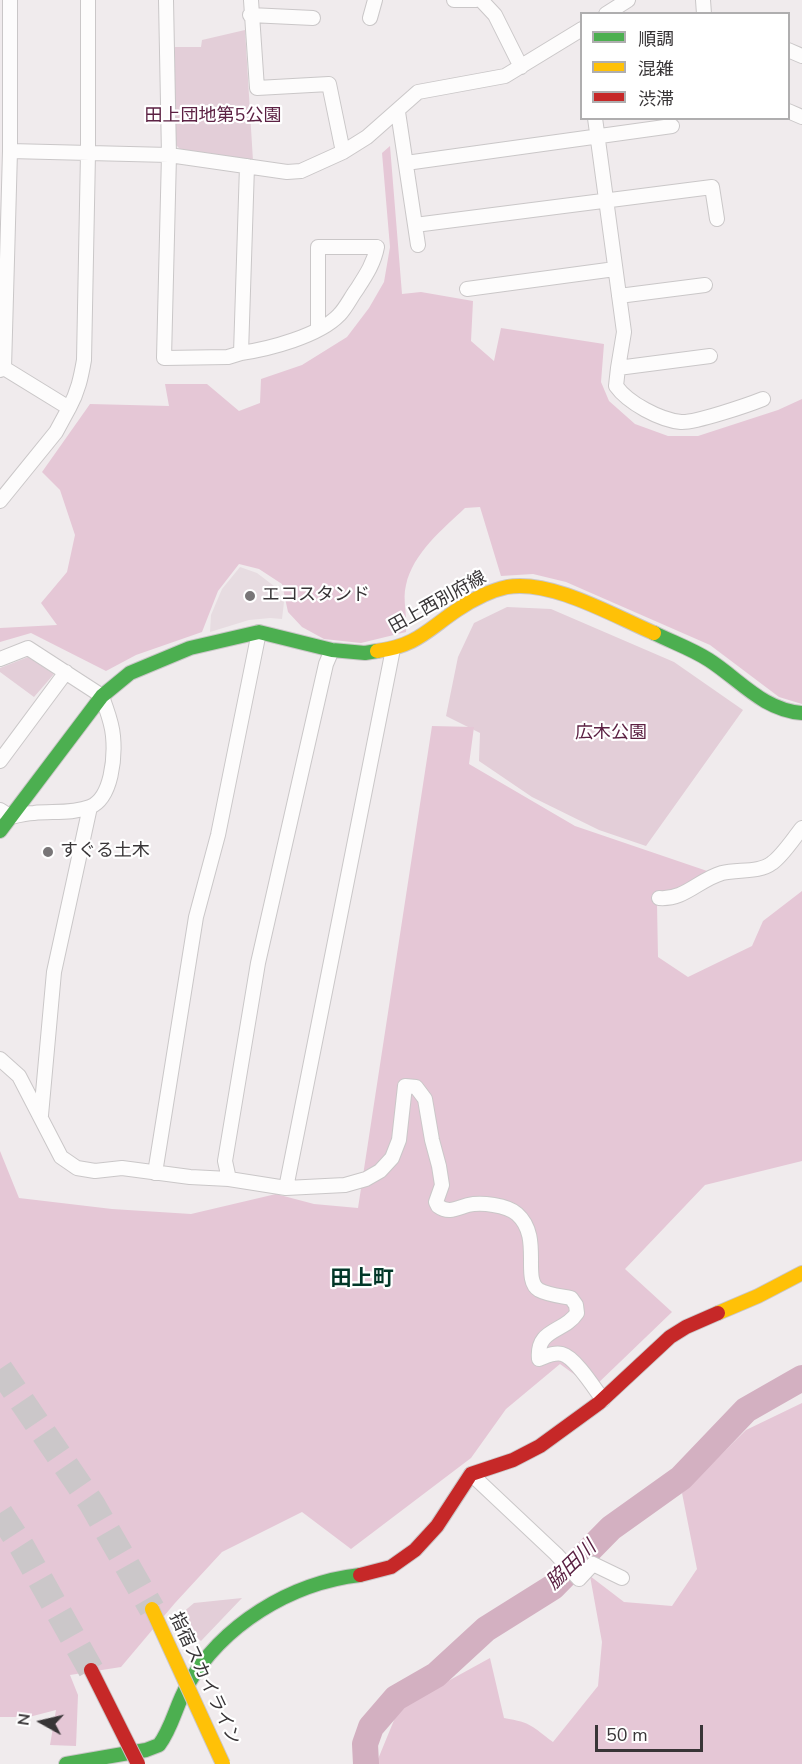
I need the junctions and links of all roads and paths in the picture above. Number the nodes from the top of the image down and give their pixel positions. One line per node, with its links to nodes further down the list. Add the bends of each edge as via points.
1 (10, 0): 20 (street)
2 (88, 0): 22 (street)
3 (166, 0): 23 (street)
4 (251, 0): 11 (street)
5 (375, 0): 13 (street)
6 (454, 0): 7 (street)
7 (476, 0)
8 (481, 0): 15 (street, via 495,15)
9 (628, 0): 10 (street)
10 (609, 12)
11 (250, 15): 12 (street); 21 (street, via 257,88 329,84)
12 (313, 18)
13 (370, 18)
14 (580, 30): 15 (street)
15 (521, 67): 16 (street, via 505,76 418,92)
16 (398, 112): 21 (street); 24 (street)
17 (595, 120): 19 (street)
18 (672, 126): 19 (street)
19 (597, 137): 24 (street); 26 (street)
20 (10, 151): 22 (street); 38 (street)
21 (343, 152): 25 (street, via 301,171)
22 (88, 153): 23 (street); 40 (street, via 84,360)
23 (169, 155): 25 (street); 35 (street, via 164,358 228,357)
24 (405, 163): 28 (street)
25 (247, 166): 35 (street)
26 (606, 201): 27 (street, via 712,187); 28 (street); 30 (street)
27 (717, 219)
28 (415, 225): 29 (street)
29 (418, 245)
30 (615, 269): 32 (street); 33 (street)
31 (705, 285): 33 (street)
32 (467, 288)
33 (619, 296): 37 (street, via 624,332)
34 (318, 328): 34 (street, via 340,315 366,276 377,247 318,247); 35 (street, via 300,338)
35 (241, 352)
36 (710, 356): 37 (street)
37 (618, 368): 39 (street, via 616,387 622,394 651,413 683,422)
38 (2, 369): 40 (street)
39 (763, 399)
40 (69, 408): 41 (street, via 56,432)
41 (0, 501)
42 (259, 632): 44 (main road, 田上西別府線); 47 (main road, 田上西別府線, via 190,648 158,660 130,673); 57 (street, via 218,835 196,917)
43 (393, 649): 44 (main road, 田上西別府線, via 365,653); 48 (main road, 田上西別府線, via 419,639 483,594 508,587 532,587 564,594 680,645 710,660 762,701); 59 (street)
44 (332, 650): 58 (street, via 258,963 225,1161)
45 (0, 658): 46 (street, via 28,648)
46 (66, 672): 47 (street); 49 (street)
47 (102, 696): 50 (street, via 113,736 110,778 105,792); 51 (main road, 田上西別府線)
48 (802, 713)
49 (0, 761)
50 (90, 807): 51 (street); 56 (street, via 54,972)
51 (6, 813): 53 (main road, 田上西別府線)
52 (802, 828): 54 (street, via 772,863 720,874 672,899)
53 (0, 831)
54 (659, 898)
55 (0, 1059): 56 (street, via 19,1076)
56 (41, 1115): 57 (street, via 61,1157 77,1168)
57 (155, 1173): 58 (street)
58 (229, 1179): 59 (street)
59 (286, 1188): 61 (street, via 345,1185 380,1171 392,1158 399,1140 405,1086 416,1087 425,1099 439,1166 442,1185 438,1206 452,1211 477,1204 505,1208 525,1222 532,1243 534,1286 541,1292 571,1298 577,1313 572,1321 546,1335 538,1349 539,1359 563,1354 572,1359)
60 (802, 1273): 61 (main road, via 670,1337)
61 (603, 1400): 62 (main road, via 537,1448)
62 (471, 1474): 63 (street, via 579,1579 592,1564); 66 (main road, via 454,1503 407,1557 379,1572 337,1578 275,1602 226,1636 205,1659 158,1746)
63 (622, 1578)
64 (152, 1609): 68 (main road, 指宿スカイライン, bridge)
65 (91, 1670): 67 (main road, bridge)
66 (66, 1764)
67 (138, 1764)
68 (224, 1764)

